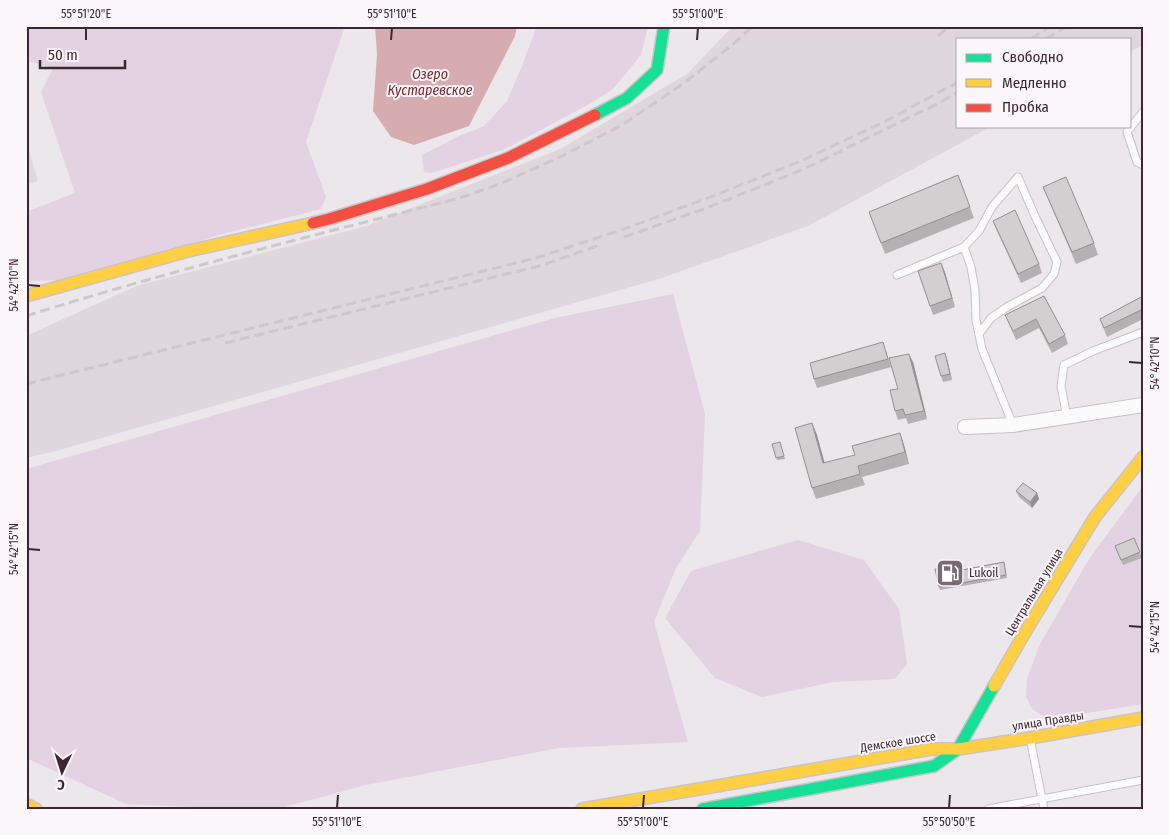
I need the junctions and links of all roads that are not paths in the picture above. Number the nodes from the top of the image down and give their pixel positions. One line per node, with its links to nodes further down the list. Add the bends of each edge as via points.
1 (664, 26): 8 (main road, via 657,70 627,98 508,158 427,189 329,219 188,251)
2 (1143, 112): 3 (lane)
3 (1132, 126)
4 (1130, 128): 5 (lane, via 1127,132 1137,162)
5 (1143, 165)
6 (964, 247): 7 (lane); 10 (lane, via 975,290); 10 (lane, via 979,232 992,207 1018,177 1057,262 1054,274 1042,288 991,318)
7 (897, 275)
8 (26, 296)
9 (1143, 332): 12 (lane, via 1064,365 1062,386)
10 (979, 334): 13 (lane)
11 (1143, 405): 12 (street)
12 (1067, 416): 13 (street)
13 (1013, 425): 14 (street)
14 (965, 427)
15 (1143, 457): 18 (main road, Центральная улица, via 1095,517)
16 (1143, 718): 17 (main road, улица Правды)
17 (1030, 738): 18 (main road, улица Правды); 20 (lane)
18 (958, 749): 22 (main road, Демское шоссе, via 934,766); 24 (main road, Демское шоссе, via 932,749)
19 (1143, 780): 20 (lane)
20 (1042, 799): 26 (lane); 27 (lane)
21 (26, 804): 23 (main road)
22 (719, 807): 25 (main road, Демское шоссе)
23 (36, 809)
24 (582, 809)
25 (703, 809)
26 (988, 809)
27 (1044, 809)

